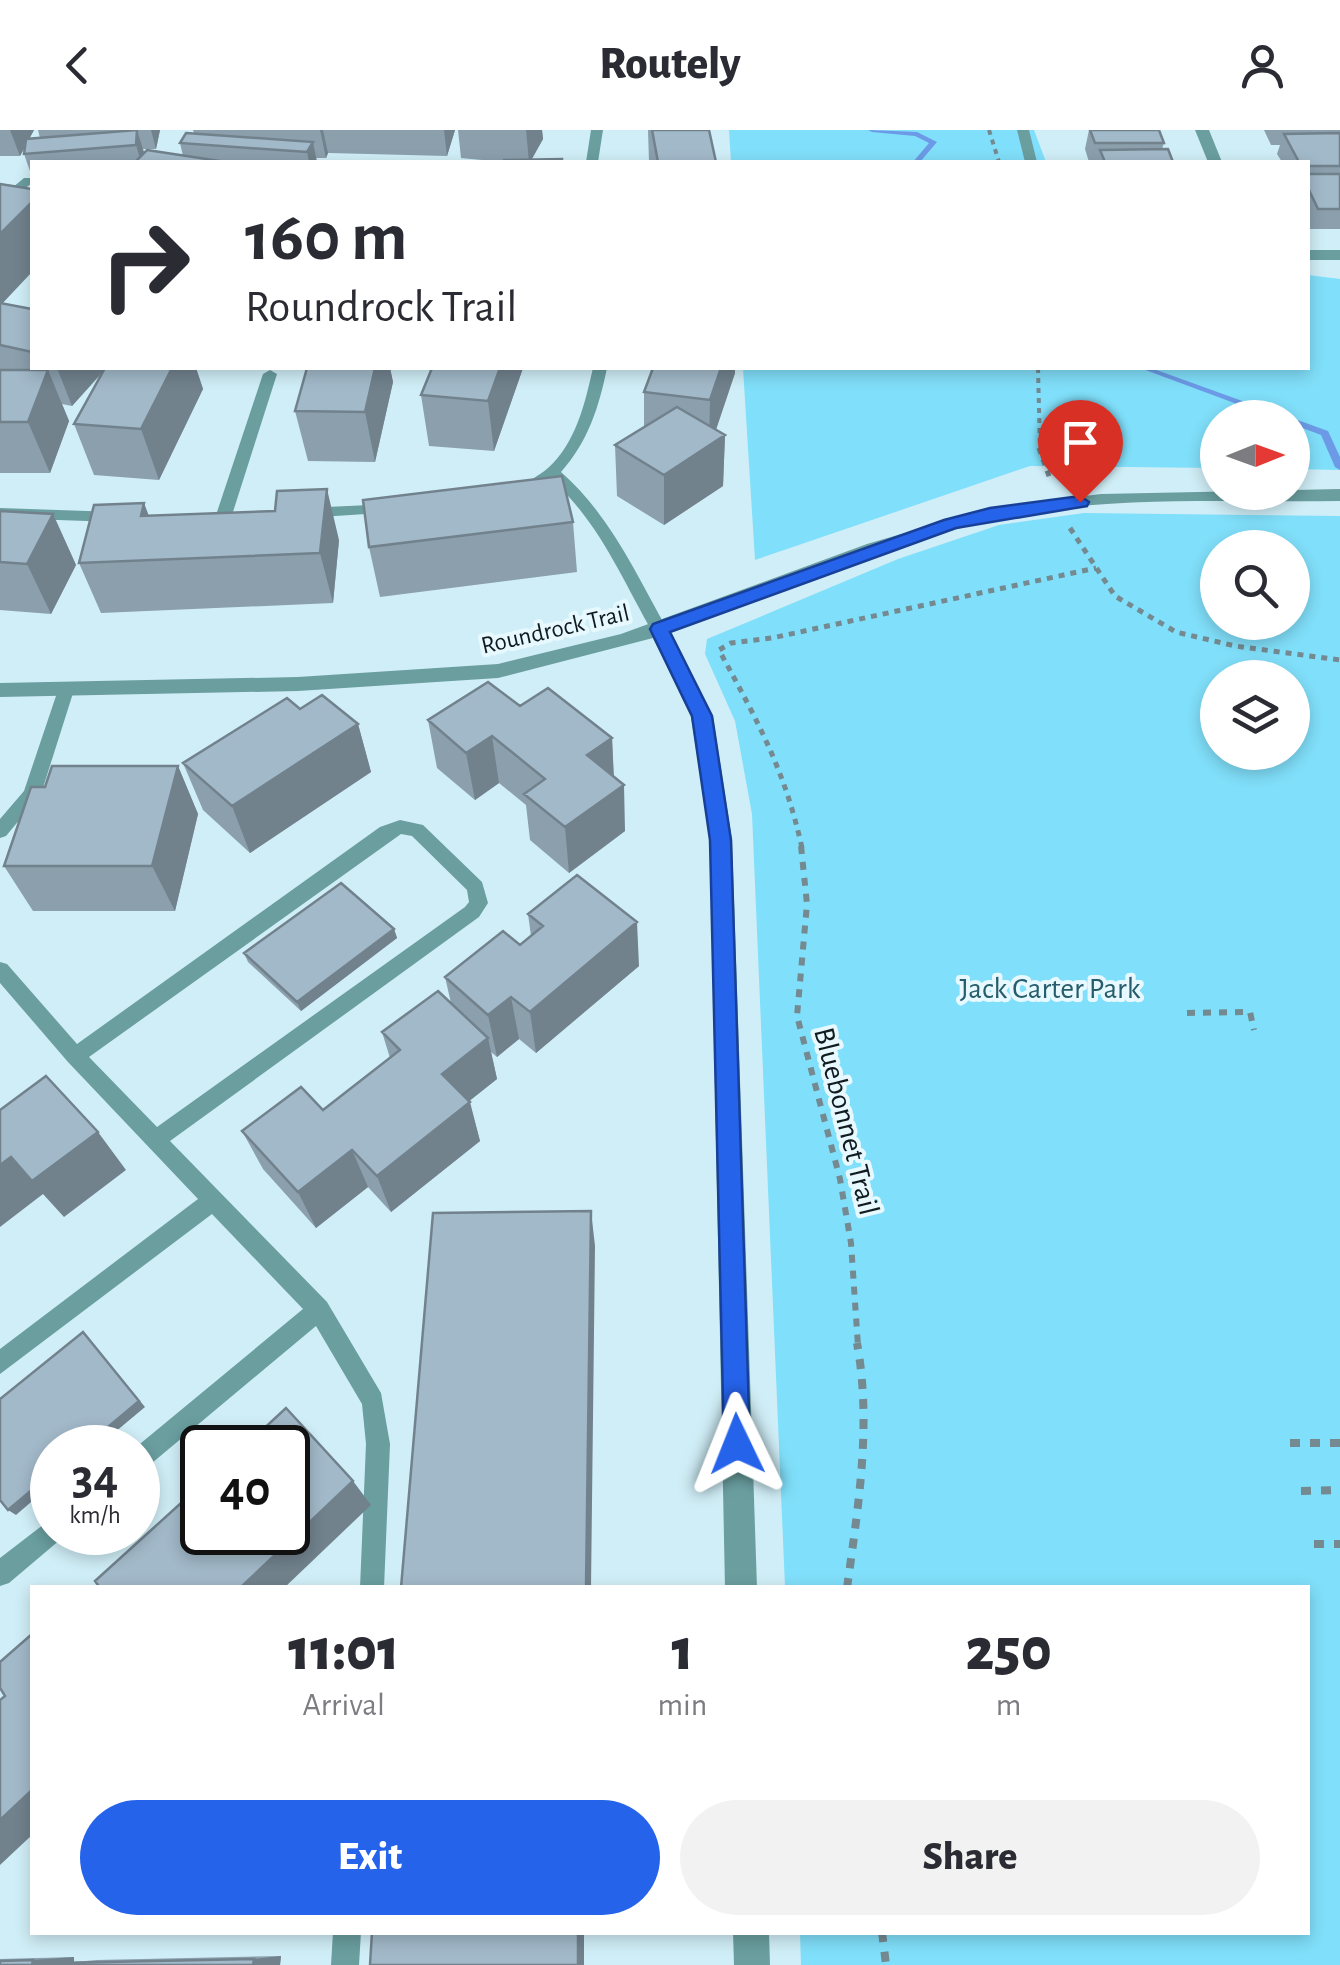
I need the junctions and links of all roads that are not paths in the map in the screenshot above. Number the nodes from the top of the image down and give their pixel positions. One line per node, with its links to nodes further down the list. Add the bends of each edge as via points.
1 (597, 130): 4 (lane)
2 (1023, 130): 5 (lane)
3 (1202, 130): 6 (street)
4 (592, 160)
5 (1031, 160)
6 (1215, 160)
7 (0, 180): 8 (lane)
8 (30, 181): 9 (lane)
9 (0, 204)
10 (1310, 255): 11 (street)
11 (1340, 255)
12 (600, 370): 14 (lane, via 578,442)
13 (270, 374): 20 (lane)
14 (554, 473): 15 (lane); 24 (lane, via 609,542)
15 (511, 493)
16 (1340, 496): 24 (street, Roundrock Trail, via 1101,500 990,514 874,548)
17 (405, 508): 19 (lane)
18 (0, 513): 23 (lane)
19 (294, 514)
20 (224, 515): 21 (lane); 22 (lane)
21 (242, 515)
22 (205, 516)
23 (127, 517)
24 (659, 629): 26 (street, Roundrock Trail, via 498,671); 38 (street, via 702,716 721,840)
25 (0, 690): 26 (street, Roundrock Trail)
26 (66, 690): 27 (lane, via 32,794)
27 (0, 831)
28 (0, 970): 29 (lane)
29 (75, 1056): 30 (lane); 30 (lane, via 400,826 417,830 475,887 479,903 472,912)
30 (154, 1140): 31 (lane)
31 (214, 1200): 32 (lane); 33 (lane)
32 (320, 1310): 34 (lane); 37 (lane, via 372,1401 378,1444)
33 (0, 1363)
34 (160, 1442)
35 (30, 1549): 36 (lane)
36 (0, 1574)
37 (372, 1585)
38 (741, 1585)
39 (347, 1935): 41 (lane)
40 (751, 1935): 42 (street)
41 (345, 1965)
42 (752, 1965)

